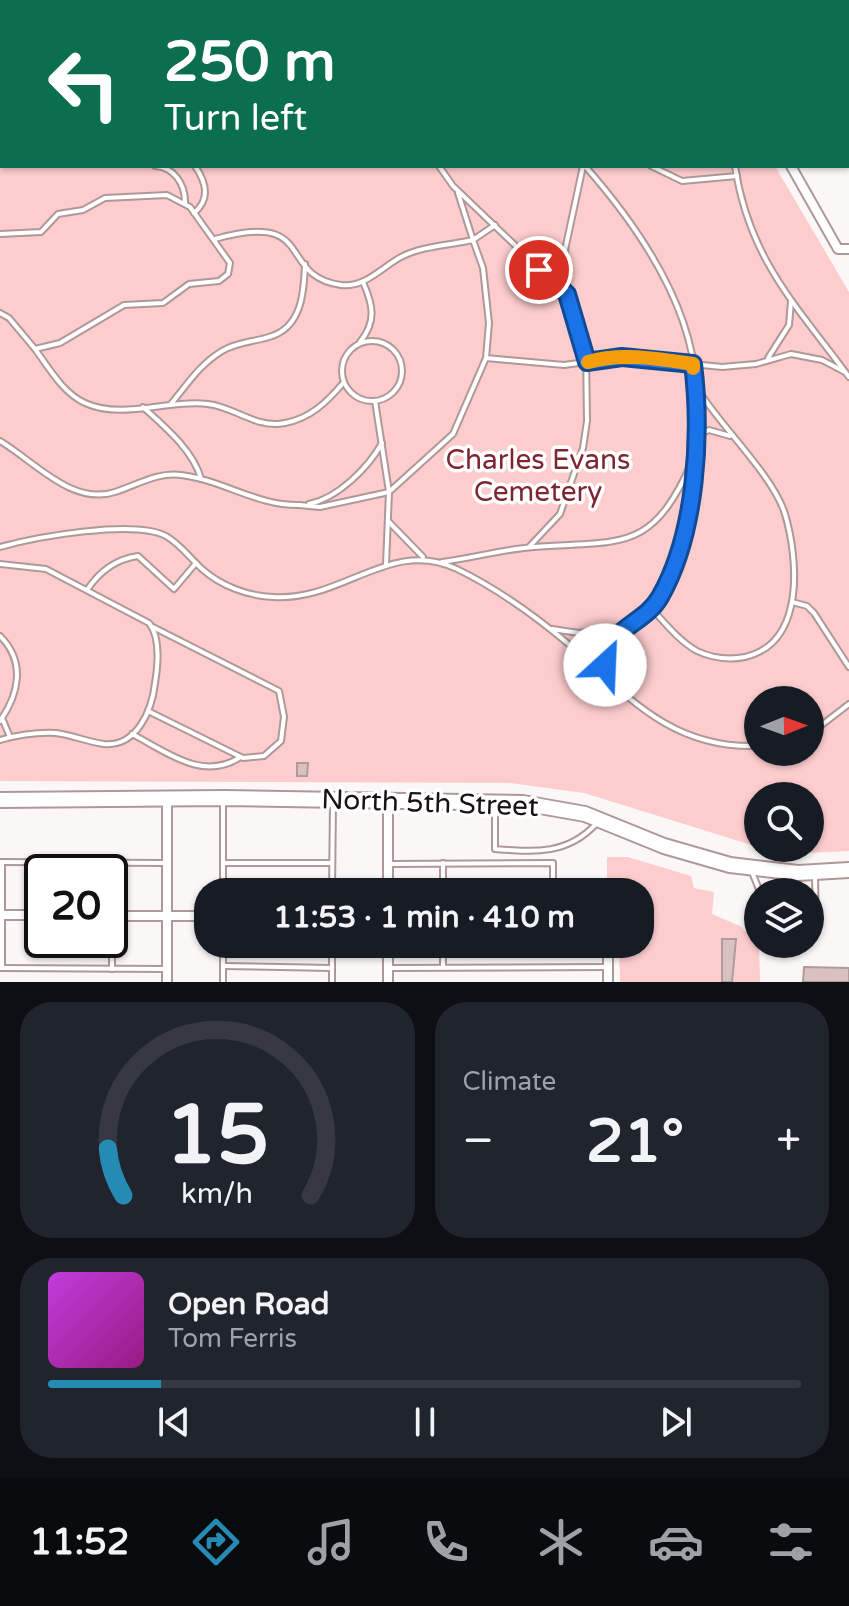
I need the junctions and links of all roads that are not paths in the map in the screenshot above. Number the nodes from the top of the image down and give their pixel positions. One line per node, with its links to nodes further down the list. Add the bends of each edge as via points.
1 (165, 168): 11 (lane, via 181,181)
2 (196, 168): 12 (lane, via 206,190 203,205)
3 (440, 168): 10 (lane)
4 (584, 168): 20 (lane, via 565,242)
5 (586, 168): 28 (lane, via 656,265)
6 (655, 168): 9 (lane, via 682,181)
7 (735, 168): 9 (lane)
8 (792, 168): 17 (street, via 838,249)
9 (737, 176): 21 (lane, via 750,230)
10 (457, 190): 13 (lane); 16 (lane)
11 (185, 203): 12 (lane); 14 (lane, via 167,195 113,196 58,214 41,232)
12 (194, 213): 15 (lane)
13 (495, 225): 16 (lane); 20 (lane)
14 (0, 234)
15 (215, 239): 18 (lane, via 268,230 286,239); 24 (lane, via 230,263 223,279 189,284 163,303 124,305 60,343)
16 (473, 240): 19 (lane, via 404,255); 25 (lane, via 483,268 489,323)
17 (849, 249)
18 (305, 264): 19 (lane, via 324,280 341,285); 33 (lane, via 303,295 288,325 271,337 213,356)
19 (363, 282): 23 (lane, via 374,310)
20 (567, 294): 27 (lane)
21 (790, 300): 26 (lane, via 789,325); 29 (lane)
22 (0, 313): 24 (lane)
23 (360, 342): 30 (lane, via 343,361); 32 (lane, via 386,344 402,364 399,385)
24 (35, 349): 34 (lane, via 79,400 109,408)
25 (486, 358): 27 (lane); 41 (lane, via 453,434)
26 (767, 360): 28 (lane, via 734,367); 29 (lane, via 798,355 822,360)
27 (587, 362): 28 (lane, via 622,357); 45 (lane, via 587,421 579,462 560,514)
28 (693, 364): 31 (lane)
29 (847, 375)
30 (344, 382): 32 (lane, via 357,397); 33 (lane, via 318,409 284,424 254,421 214,405)
31 (696, 386): 35 (lane); 36 (lane)
32 (375, 401): 38 (lane)
33 (170, 405): 34 (lane)
34 (143, 407): 40 (lane, via 167,429)
35 (694, 437): 36 (lane, via 713,430); 39 (lane)
36 (732, 437): 52 (lane, via 784,511 794,558)
37 (0, 441): 40 (lane, via 61,483 91,494 165,475)
38 (382, 443): 41 (lane); 42 (lane, via 342,488 316,503)
39 (693, 460): 45 (lane, via 667,512 635,535 613,542); 53 (lane, via 681,547)
40 (201, 480): 42 (lane, via 264,502)
41 (389, 492): 42 (lane, via 320,507); 43 (lane)
42 (299, 505)
43 (389, 522): 46 (lane); 50 (lane)
44 (0, 547): 48 (lane, via 141,528 170,539)
45 (529, 547): 47 (lane)
46 (424, 558): 47 (lane); 50 (lane)
47 (441, 562): 56 (lane)
48 (196, 563): 50 (lane, via 245,593 284,598 313,593); 51 (lane, via 174,589 138,556 122,558)
49 (0, 564): 51 (lane, via 46,569)
50 (386, 565)
51 (87, 590): 55 (lane)
52 (792, 602): 53 (lane, via 773,641 733,659 697,650); 58 (lane, via 814,613)
53 (652, 609): 54 (lane)
54 (628, 625): 56 (lane, via 579,633); 59 (lane, via 608,647)
55 (152, 626): 61 (lane, via 157,670); 68 (lane, via 279,691 281,741 264,756)
56 (548, 628): 59 (lane)
57 (0, 636): 62 (lane, via 15,659 18,678)
58 (849, 667)
59 (608, 681): 67 (lane, via 645,714 677,730)
60 (849, 704): 63 (lane)
61 (148, 711): 64 (lane); 68 (lane)
62 (1, 720): 65 (lane)
63 (824, 723)
64 (132, 734): 65 (lane, via 107,744 48,733); 68 (lane, via 204,769)
65 (10, 737): 66 (lane)
66 (0, 740)
67 (744, 744)
68 (240, 757)
69 (167, 798): 70 (main road, North 5th Street); 72 (main road, North 5th Street); 77 (street)
70 (224, 798): 71 (main road, North 5th Street); 78 (lane)
71 (333, 799): 73 (main road, North 5th Street); 79 (lane)
72 (0, 800)
73 (388, 802): 74 (main road, North 5th Street); 81 (street)
74 (495, 802): 75 (main road, North 5th Street, via 553,807); 75 (lane, via 495,849 561,849)
75 (601, 820): 82 (main road, North 5th Street, via 689,855)
76 (1, 862): 77 (lane); 92 (lane)
77 (167, 863): 95 (street)
78 (223, 863): 79 (lane); 85 (lane)
79 (332, 863): 86 (lane)
80 (443, 863): 81 (lane); 88 (lane); 89 (lane, via 553,863)
81 (388, 864): 87 (street)
82 (751, 868): 84 (main road, North 5th Street); 90 (lane)
83 (849, 870): 84 (main road, North 5th Street)
84 (815, 873): 91 (lane)
85 (223, 878)
86 (332, 878)
87 (388, 878)
88 (443, 878)
89 (553, 878)
90 (755, 878)
91 (815, 878)
92 (1, 915): 93 (street); 106 (lane)
93 (24, 915)
94 (128, 916): 95 (street)
95 (167, 916): 96 (street); 110 (street)
96 (194, 916)
97 (112, 958): 109 (lane)
98 (223, 958): 103 (lane)
99 (332, 958): 107 (lane)
100 (388, 958): 108 (street)
101 (443, 958): 104 (lane)
102 (608, 958): 105 (street)
103 (223, 966): 107 (lane); 112 (lane)
104 (443, 967): 105 (lane); 108 (lane)
105 (608, 967): 115 (street)
106 (1, 968): 109 (lane)
107 (332, 968): 113 (lane)
108 (388, 968): 114 (street)
109 (112, 969): 110 (lane)
110 (167, 969): 111 (street)
111 (167, 982)
112 (223, 982)
113 (332, 982)
114 (388, 982)
115 (608, 982)

